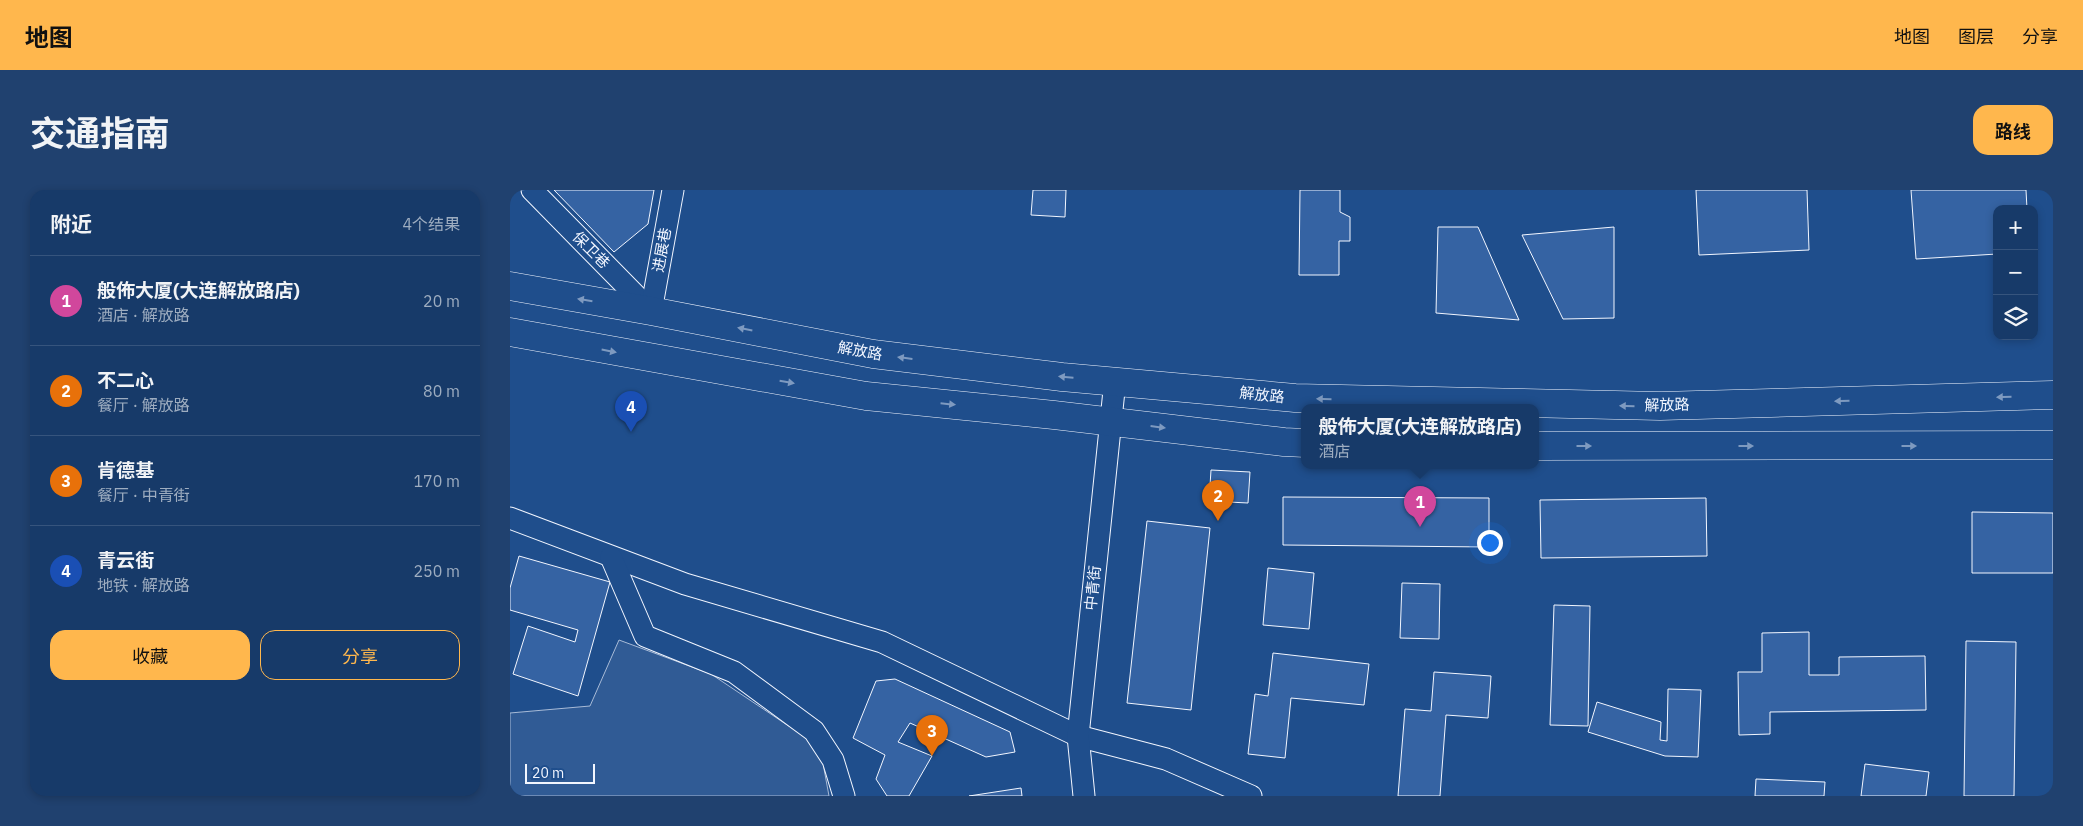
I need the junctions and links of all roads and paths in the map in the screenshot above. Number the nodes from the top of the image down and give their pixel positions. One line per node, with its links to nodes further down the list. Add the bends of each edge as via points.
1 (532, 190): 4 (street, 保卫巷)
2 (673, 190): 4 (street, 进展巷)
3 (510, 286): 4 (main road, 解放路, one-way to 3)
4 (651, 311): 6 (main road, 解放路, one-way to 4, via 1062,377 873,354)
5 (510, 332): 8 (main road, one-way to 8, via 866,396)
6 (1115, 380): 7 (main road, 解放路, one-way to 6, via 1660,406 1295,398); 8 (street, 中青街)
7 (2053, 395)
8 (1110, 422): 9 (main road, one-way to 9); 14 (street, 中青街)
9 (1301, 442)
10 (2053, 445): 11 (main road, one-way to 10)
11 (1539, 446)
12 (510, 518): 13 (street)
13 (611, 557): 14 (street, via 685,584 882,642); 15 (street, via 645,636 734,672 814,731 833,760)
14 (1078, 736): 16 (street, 中青街); 17 (street, via 1166,759)
15 (844, 796)
16 (1084, 796)
17 (1251, 796)

